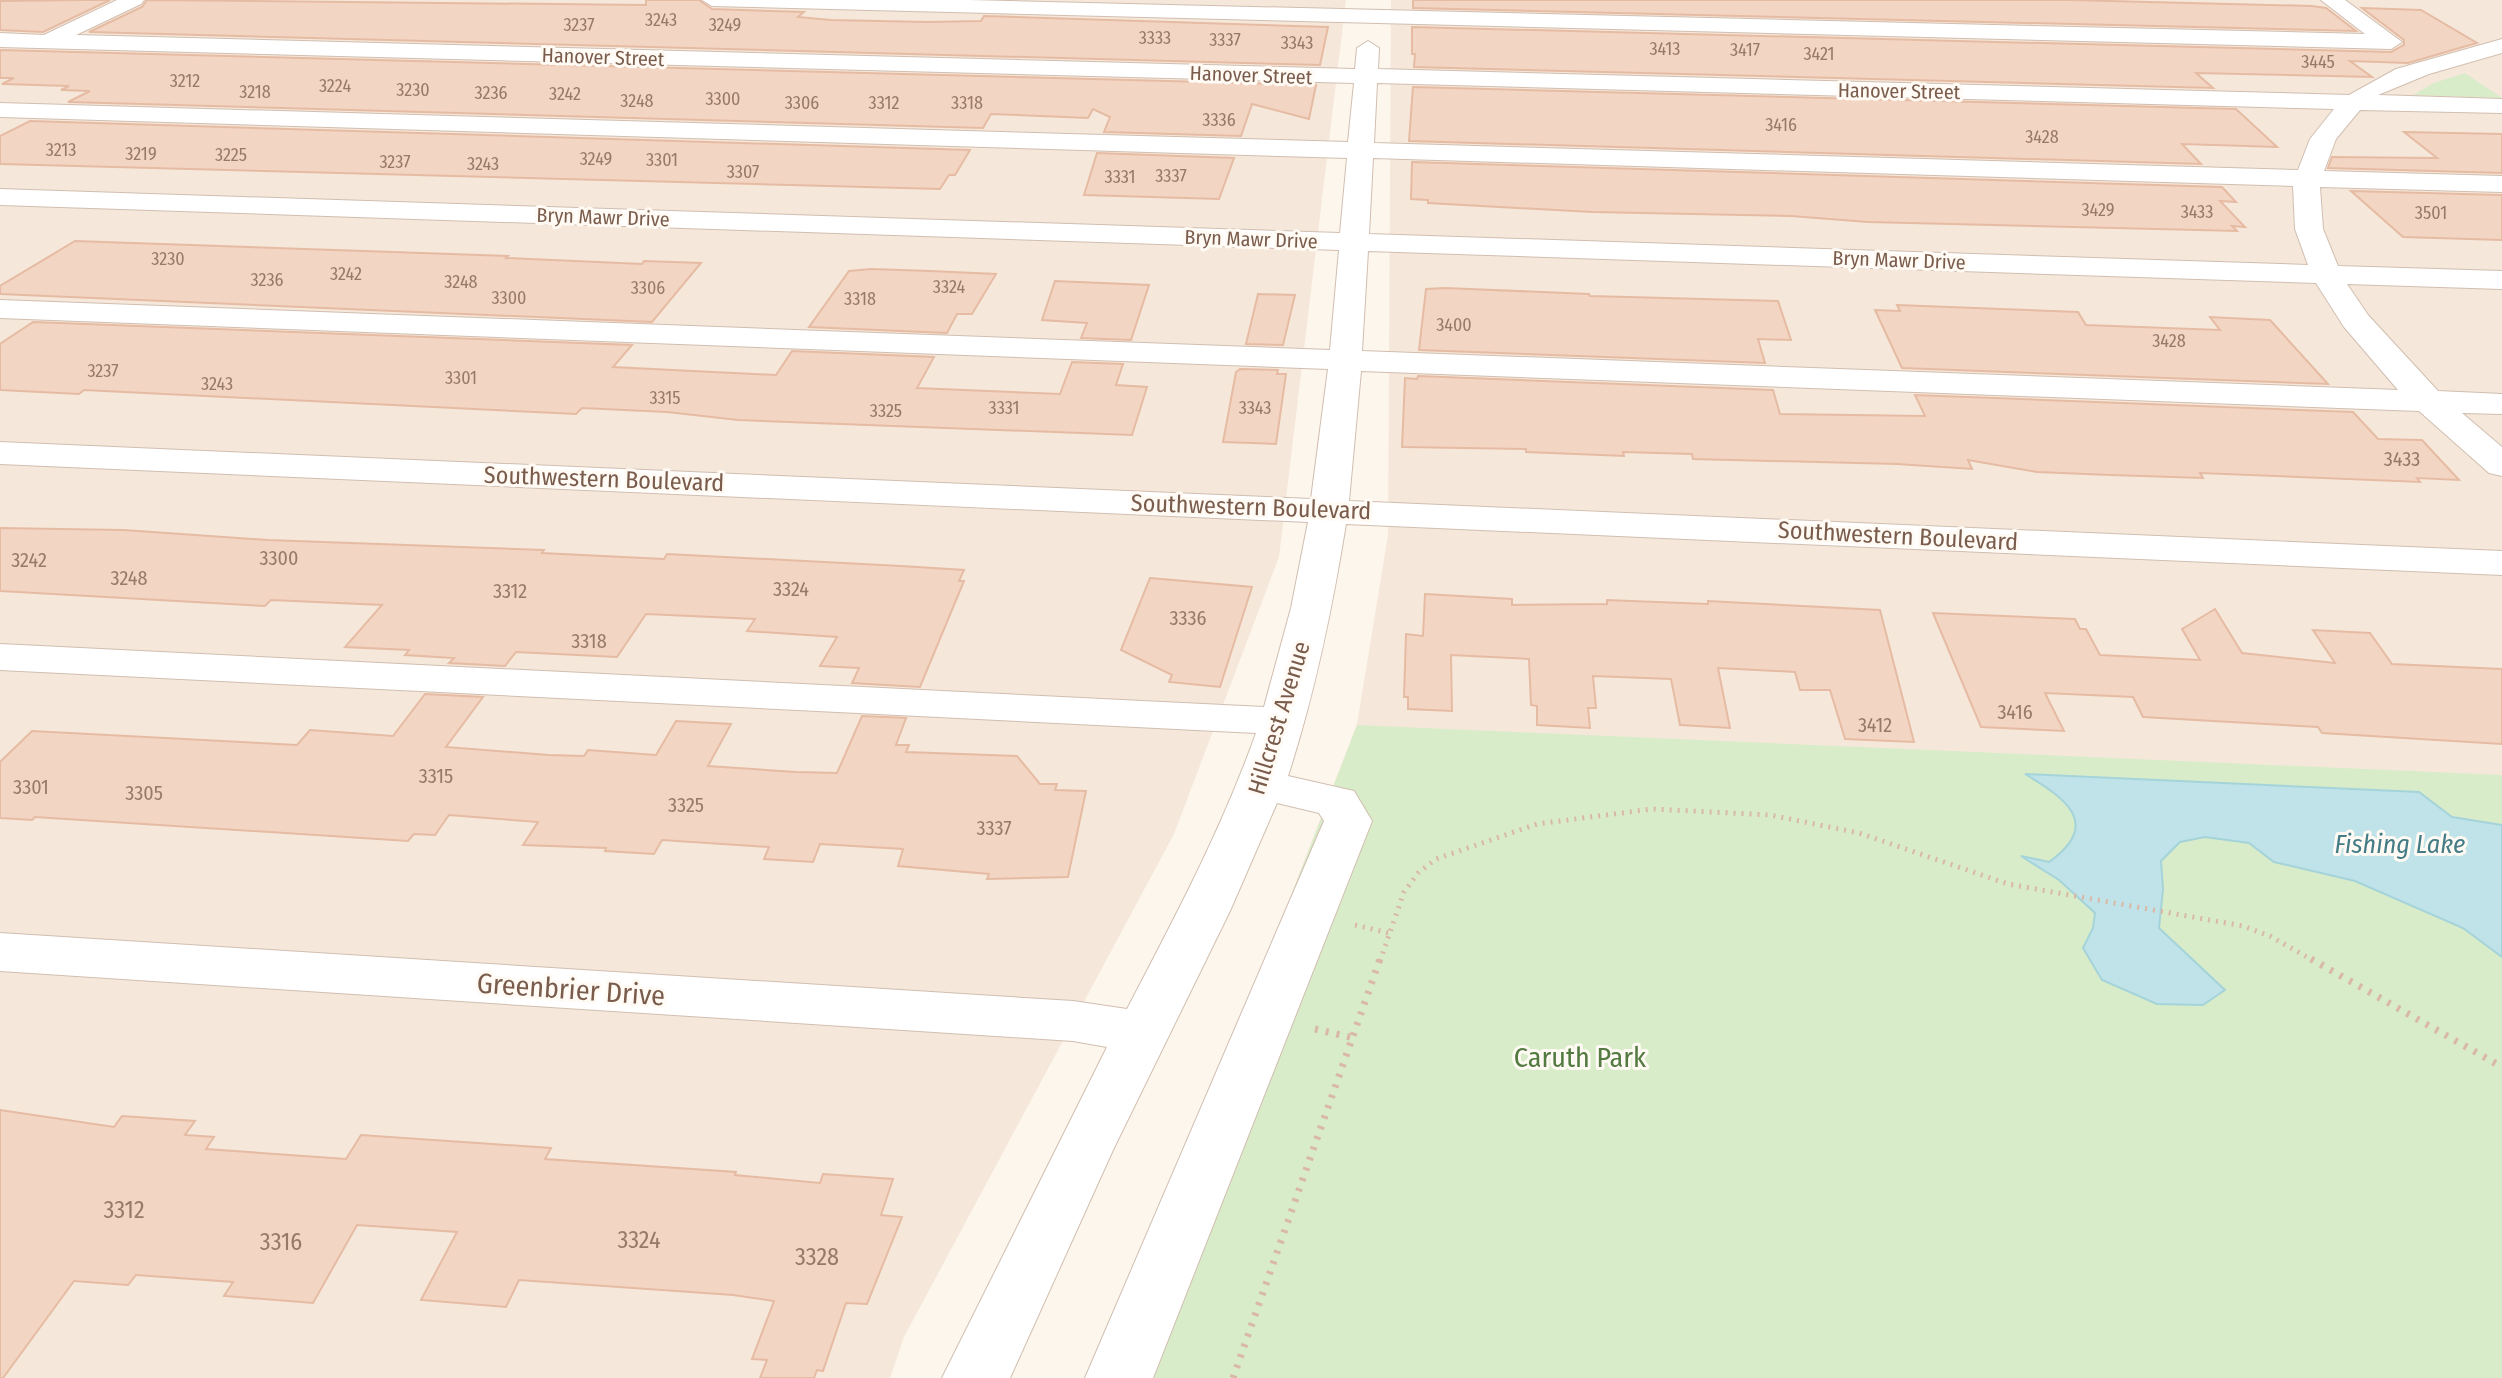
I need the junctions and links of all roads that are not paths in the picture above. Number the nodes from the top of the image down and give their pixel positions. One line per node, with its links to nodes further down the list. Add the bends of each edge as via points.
1 (134, 0): 7 (street)
2 (712, 0): 4 (street)
3 (2331, 0): 6 (street)
4 (1371, 8): 6 (street); 11 (street, Hillcrest Avenue)
5 (0, 40): 7 (street, Hanover Street)
6 (2389, 41): 10 (street)
7 (45, 42): 9 (street); 11 (street, Hanover Street)
8 (2502, 46): 10 (street)
9 (0, 63)
10 (2429, 67): 12 (street)
11 (1366, 78): 12 (street, Hanover Street); 15 (street, Hillcrest Avenue)
12 (2353, 102): 13 (street, Hanover Street); 16 (street, via 2332,124)
13 (2502, 106)
14 (0, 110): 15 (street)
15 (1359, 150): 16 (street); 19 (street, Hillcrest Avenue)
16 (2306, 178): 17 (street); 20 (street, via 2303,205)
17 (2502, 184)
18 (0, 197): 19 (street, Bryn Mawr Drive)
19 (1354, 242): 20 (street, Bryn Mawr Drive); 23 (street, Hillcrest Avenue)
20 (2327, 274): 21 (street, Bryn Mawr Drive); 24 (street, via 2388,362)
21 (2502, 280)
22 (0, 309): 23 (street)
23 (1345, 361): 24 (street); 28 (street, Hillcrest Avenue)
24 (2427, 401): 25 (street); 27 (street)
25 (2502, 404)
26 (0, 453): 28 (street, Southwestern Boulevard)
27 (2502, 465)
28 (1329, 510): 29 (street, Southwestern Boulevard); 31 (street, Hillcrest Avenue, via 1312,608)
29 (2502, 563)
30 (0, 657): 31 (street)
31 (1283, 721): 32 (street, Hillcrest Avenue)
32 (1261, 785): 34 (street, Hillcrest Avenue); 36 (street, via 1337,802 1348,821)
33 (0, 952): 34 (street, Greenbrier Drive, via 1073,1021)
34 (1141, 1032): 35 (street, Hillcrest Avenue)
35 (987, 1376)
36 (1119, 1378)

